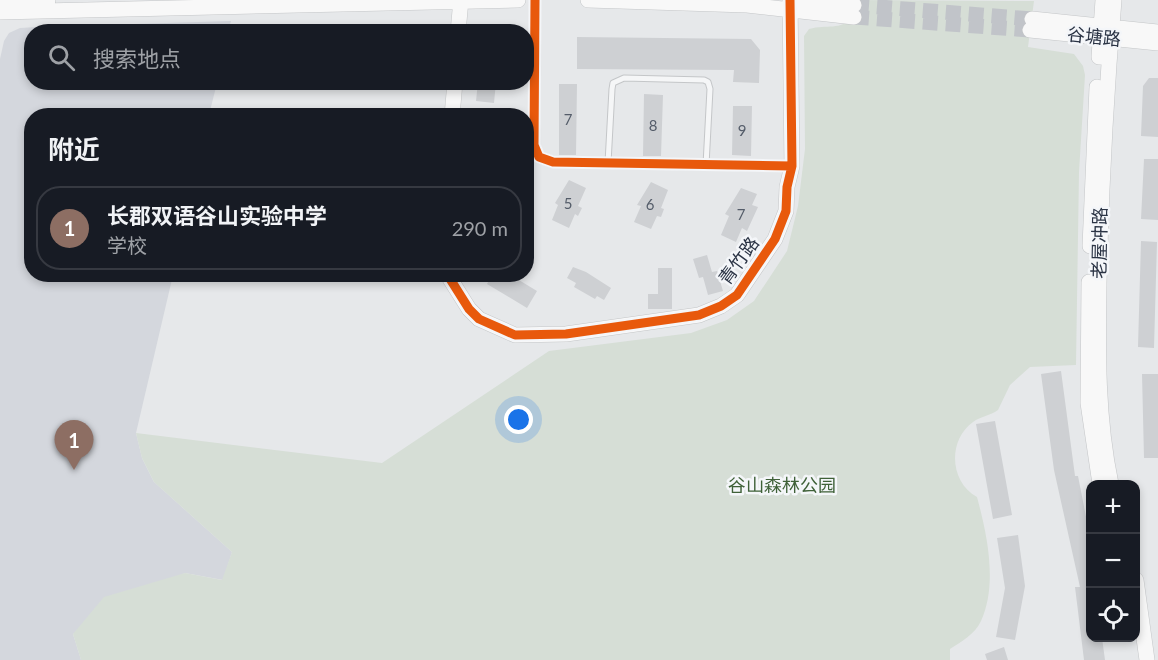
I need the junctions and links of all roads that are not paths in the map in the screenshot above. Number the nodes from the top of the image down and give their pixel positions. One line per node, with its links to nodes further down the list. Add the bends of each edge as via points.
1 (48, 0): 7 (main road)
2 (518, 0): 8 (main road)
3 (535, 0): 19 (street, via 535,151 538,157 553,162)
4 (588, 0): 9 (main road)
5 (1103, 0): 14 (main road, 老屋冲路)
6 (1114, 0): 14 (main road, 老屋冲路)
7 (0, 1)
8 (463, 1): 11 (main road); 12 (main road)
9 (789, 4): 10 (main road); 21 (main road, 青竹路)
10 (854, 11)
11 (0, 12)
12 (461, 24)
13 (1031, 25): 14 (main road, 谷塘路)
14 (1106, 32): 15 (main road, 谷塘路); 16 (main road, 谷塘路); 23 (main road, 老屋冲路, via 1091,168 1087,357 1088,403); 24 (main road, 老屋冲路, via 1098,356 1099,403)
15 (1158, 32)
16 (1158, 43)
17 (456, 90): 18 (main road)
18 (454, 108)
19 (608, 163): 20 (street); 20 (lane, via 613,83 624,78 708,82)
20 (706, 165): 21 (street)
21 (788, 166): 22 (main road, 青竹路, via 786,211 775,239 737,295 699,315 566,334 515,334 479,319)
22 (453, 282)
23 (1099, 480)
24 (1110, 480)
25 (1137, 588): 28 (main road)
26 (1135, 642): 27 (main road)
27 (1137, 660)
28 (1147, 660)

